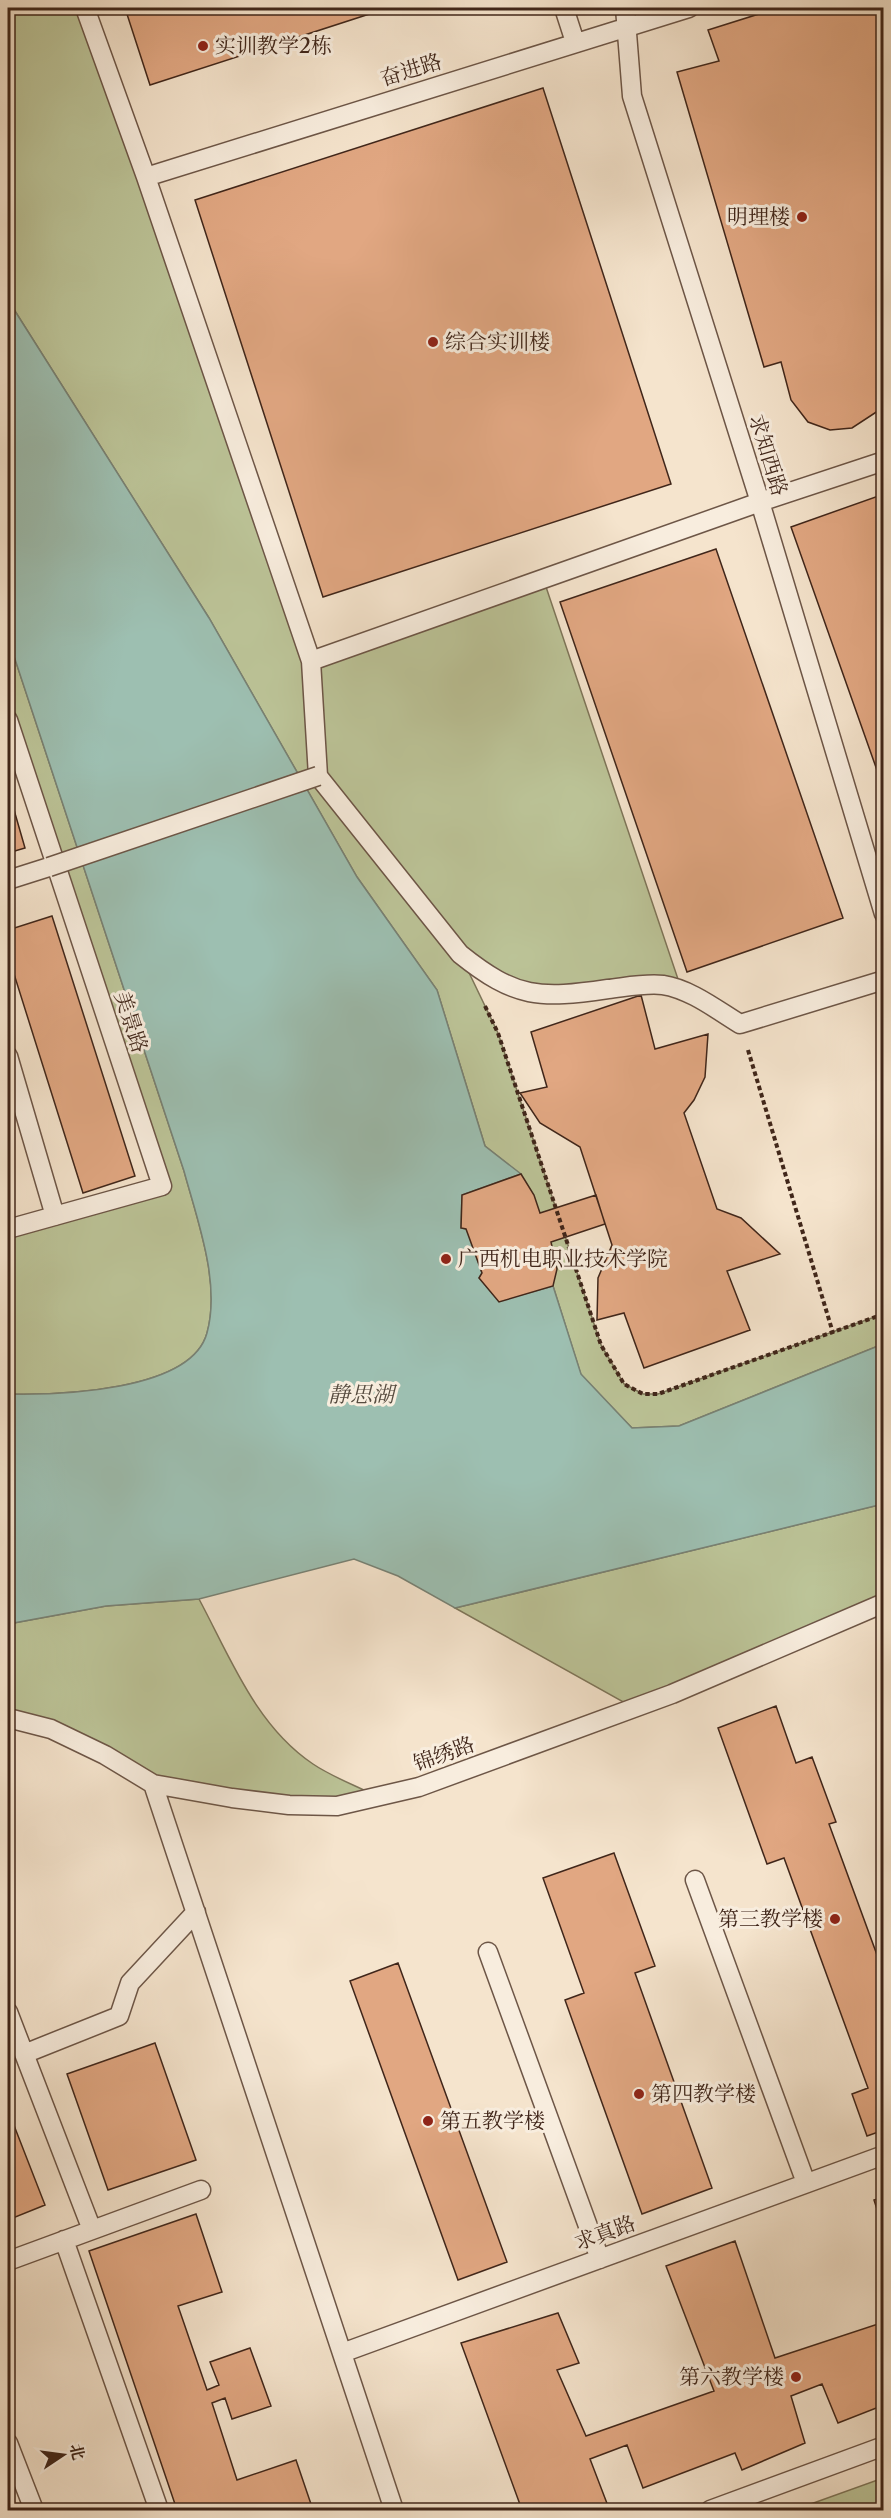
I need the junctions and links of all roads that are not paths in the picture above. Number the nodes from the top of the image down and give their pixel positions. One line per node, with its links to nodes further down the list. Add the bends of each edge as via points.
1 (85, 8): 6 (lane)
2 (564, 8): 5 (lane)
3 (689, 8): 4 (lane, 奋进路)
4 (626, 16): 5 (lane, 奋进路); 8 (lane, 求知西路, via 632,96)
5 (575, 42): 6 (lane, 奋进路)
6 (146, 177): 9 (lane)
7 (884, 461): 8 (lane)
8 (760, 502): 9 (lane); 13 (lane, 求知西路)
9 (311, 661): 11 (lane)
10 (8, 720): 16 (lane, 美景路, via 162,1186)
11 (318, 777): 12 (lane, bridge); 14 (lane, via 460,954 484,973 522,991 553,996 664,985 687,993 740,1024)
12 (8, 880)
13 (884, 914)
14 (884, 980)
15 (8, 1056): 16 (lane)
16 (55, 1216): 17 (lane, 美景路)
17 (8, 1229)
18 (882, 1609): 20 (lane, 锦绣路, via 672,1694 420,1787 337,1806 267,1803)
19 (8, 1718): 20 (lane, 锦绣路, via 51,1729)
20 (153, 1784): 22 (lane)
21 (695, 1880): 27 (lane)
22 (196, 1912): 25 (lane, via 130,1983 118,2016); 33 (lane)
23 (488, 1952): 31 (lane)
24 (8, 2012): 25 (lane)
25 (24, 2054): 29 (lane)
26 (884, 2155): 27 (lane, 求真路)
27 (806, 2183): 31 (lane, 求真路)
28 (201, 2190): 29 (lane)
29 (92, 2230): 30 (lane)
30 (64, 2240): 32 (lane); 37 (lane)
31 (600, 2259): 33 (lane, 求真路)
32 (8, 2261)
33 (342, 2353): 38 (lane)
34 (8, 2444): 36 (lane)
35 (884, 2446): 39 (lane)
36 (34, 2511)
37 (159, 2511)
38 (394, 2511)
39 (710, 2511)

